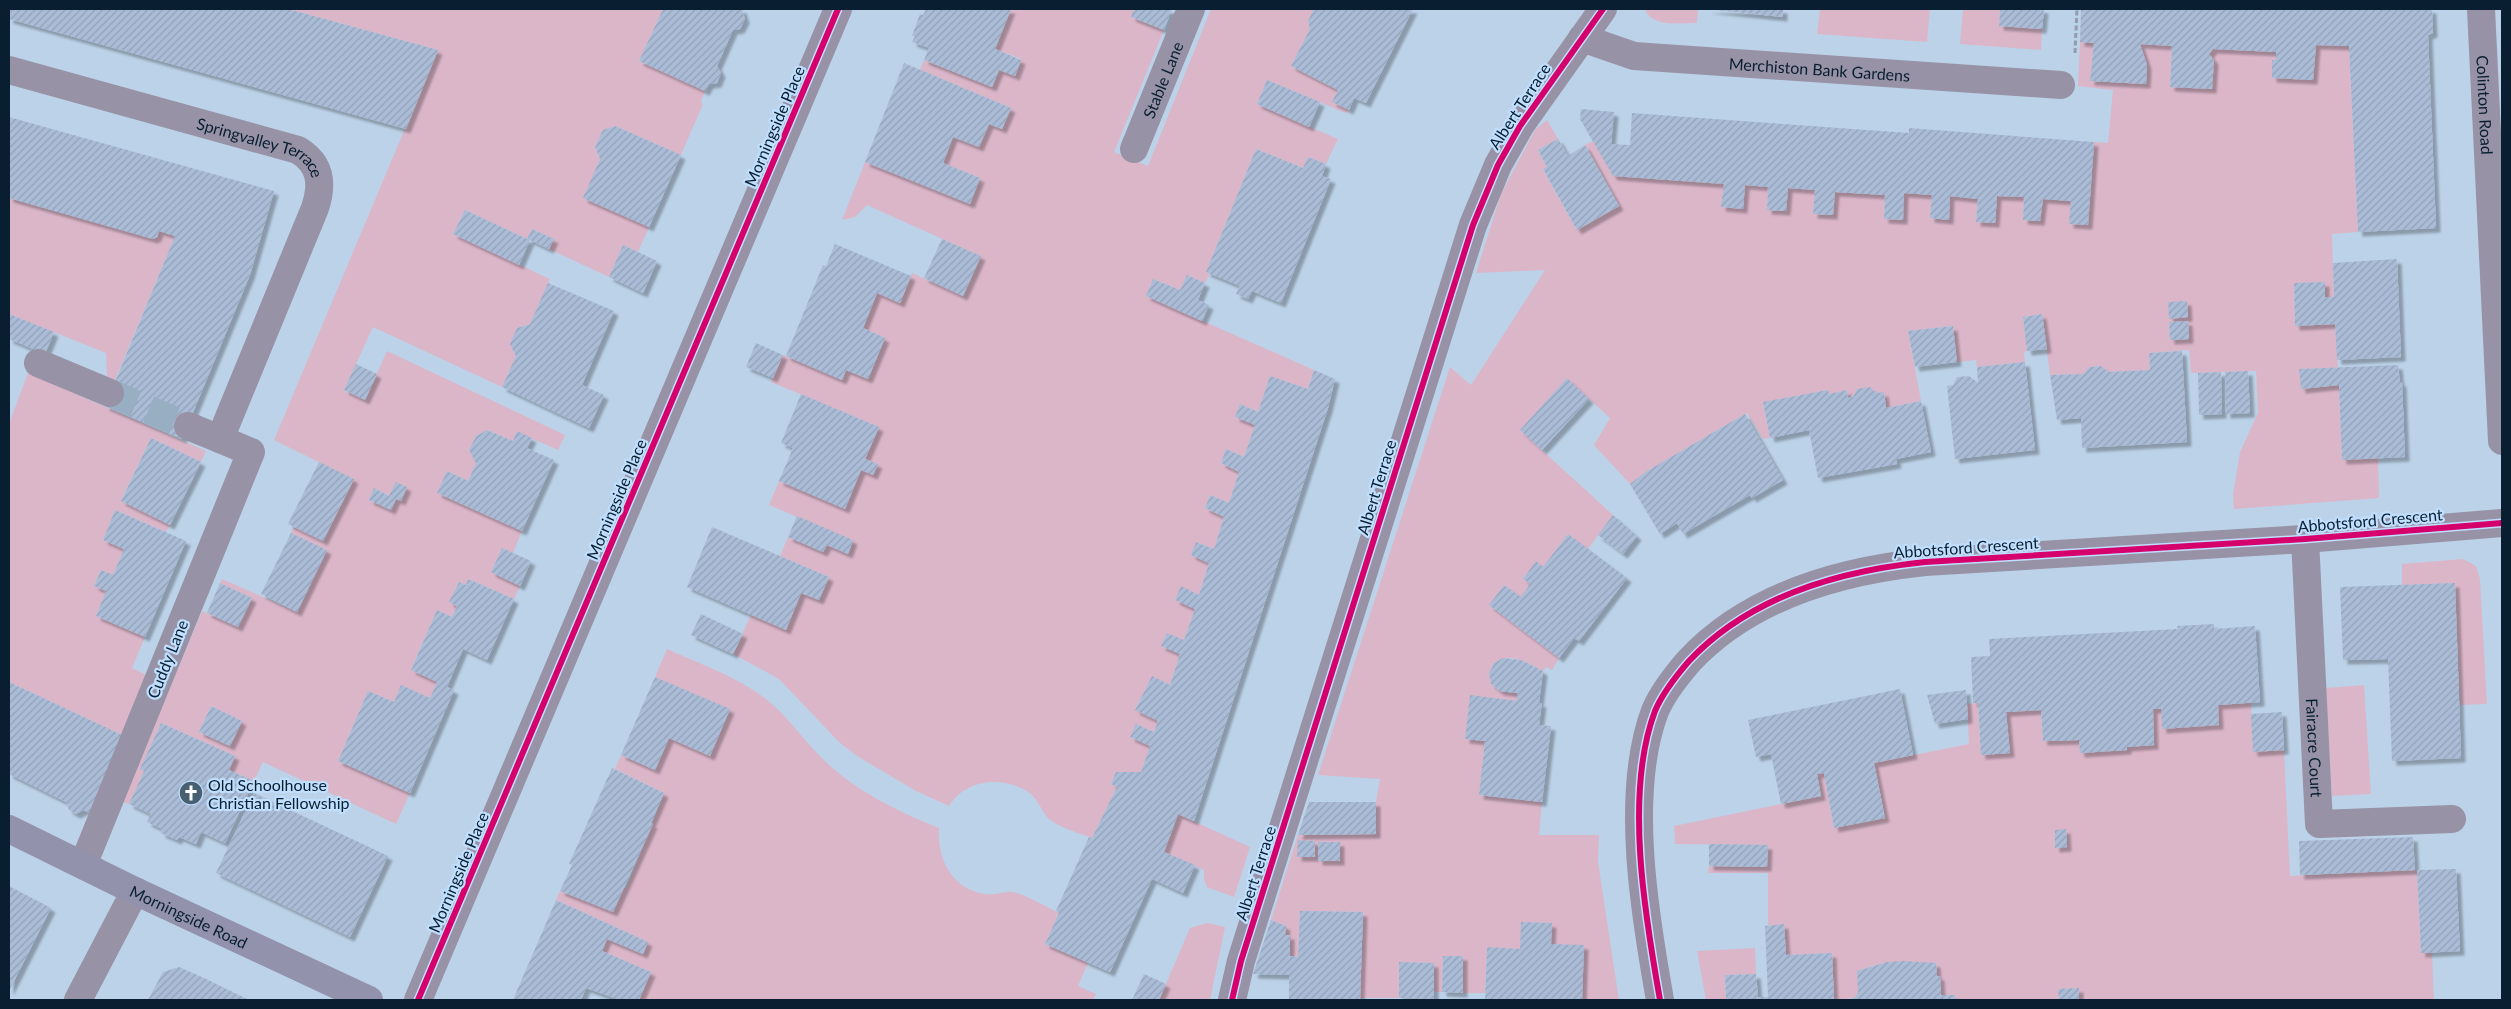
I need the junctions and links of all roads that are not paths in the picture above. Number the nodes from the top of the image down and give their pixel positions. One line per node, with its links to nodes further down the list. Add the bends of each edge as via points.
1 (838, 9): 23 (street, Morningside Place)
2 (1191, 9): 9 (street, Stable Lane)
3 (1603, 9): 5 (street, Albert Terrace)
4 (2481, 9): 8 (street, Colinton Road)
5 (1582, 38): 7 (street, Merchiston Bank Gardens, via 1634,56); 24 (street, Albert Terrace, via 1520,126 1498,164 1473,225 1241,961)
6 (9, 70): 13 (street, Springvalley Terrace, via 298,150 318,170 320,188 315,208)
7 (2061, 85)
8 (2494, 130): 14 (street, Colinton Road)
9 (1134, 149)
10 (38, 363): 11 (street)
11 (110, 393)
12 (188, 426): 13 (street)
13 (220, 439): 19 (street, Cuddy Lane, via 251,452)
14 (2502, 441)
15 (2502, 523): 16 (street, Abbotsford Crescent)
16 (2305, 539): 17 (street, Fairacre Court, via 2319,824); 25 (street, Abbotsford Crescent, via 1895,565 1828,580 1768,602 1709,640 1665,691 1648,735 1642,776 1639,834 1646,921)
17 (2452, 820)
18 (9, 829): 19 (main road, Morningside Road)
19 (83, 865): 20 (main road, Morningside Road)
20 (135, 891): 21 (street); 22 (main road, Morningside Road)
21 (78, 1000)
22 (369, 1000)
23 (418, 1000)
24 (1232, 1000)
25 (1660, 1000)

